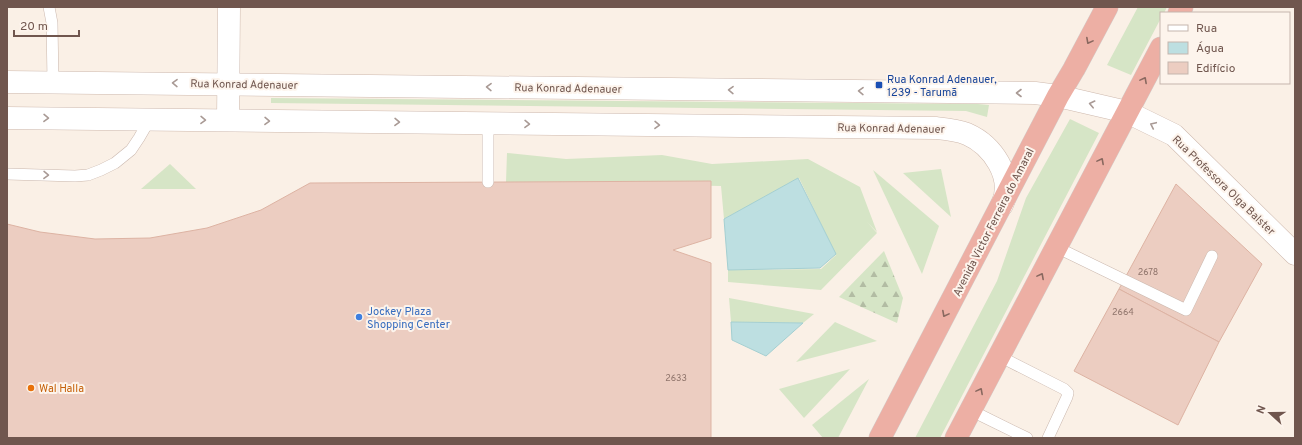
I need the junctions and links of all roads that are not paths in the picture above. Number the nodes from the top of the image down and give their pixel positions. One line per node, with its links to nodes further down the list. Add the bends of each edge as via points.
1 (49, 7): 6 (lane, via 52,23)
2 (229, 7): 7 (main road)
3 (1107, 7): 8 (highway, Avenida Victor Ferreira do Amaral, one-way to 8)
4 (1160, 50): 9 (highway, one-way to 4)
5 (7, 82): 6 (main road, Rua Konrad Adenauer)
6 (53, 82): 7 (main road, Rua Konrad Adenauer, one-way to 6)
7 (228, 84): 8 (main road, Rua Konrad Adenauer, one-way to 7, via 1034,93); 12 (main road)
8 (1058, 96): 9 (main road, Rua Konrad Adenauer, one-way to 8); 16 (highway, Avenida Victor Ferreira do Amaral)
9 (1127, 112): 17 (highway, one-way to 9); 18 (main road, Rua Professora Olga Balster, one-way to 9, via 1174,135)
10 (7, 118): 11 (main road, Rua Konrad Adenauer, one-way to 11)
11 (150, 119): 12 (main road, Rua Konrad Adenauer, one-way to 12); 14 (lane, one-way to 11, via 75,176 101,170 131,150)
12 (228, 120): 13 (main road, Rua Konrad Adenauer, one-way to 13)
13 (488, 123): 15 (lane); 16 (main road, Rua Konrad Adenauer, one-way to 16, via 936,128 958,131 988,148 998,161 1006,185)
14 (7, 174)
15 (488, 182)
16 (1002, 205): 22 (highway, Avenida Victor Ferreira do Amaral, one-way to 22)
17 (1056, 247): 19 (lane, via 1186,310); 20 (highway, one-way to 17)
18 (1295, 254)
19 (1212, 256)
20 (999, 356): 21 (highway, one-way to 20); 25 (lane, via 1068,393)
21 (970, 410): 23 (highway); 24 (lane)
22 (880, 438)
23 (956, 438)
24 (1027, 438)
25 (1048, 438)

